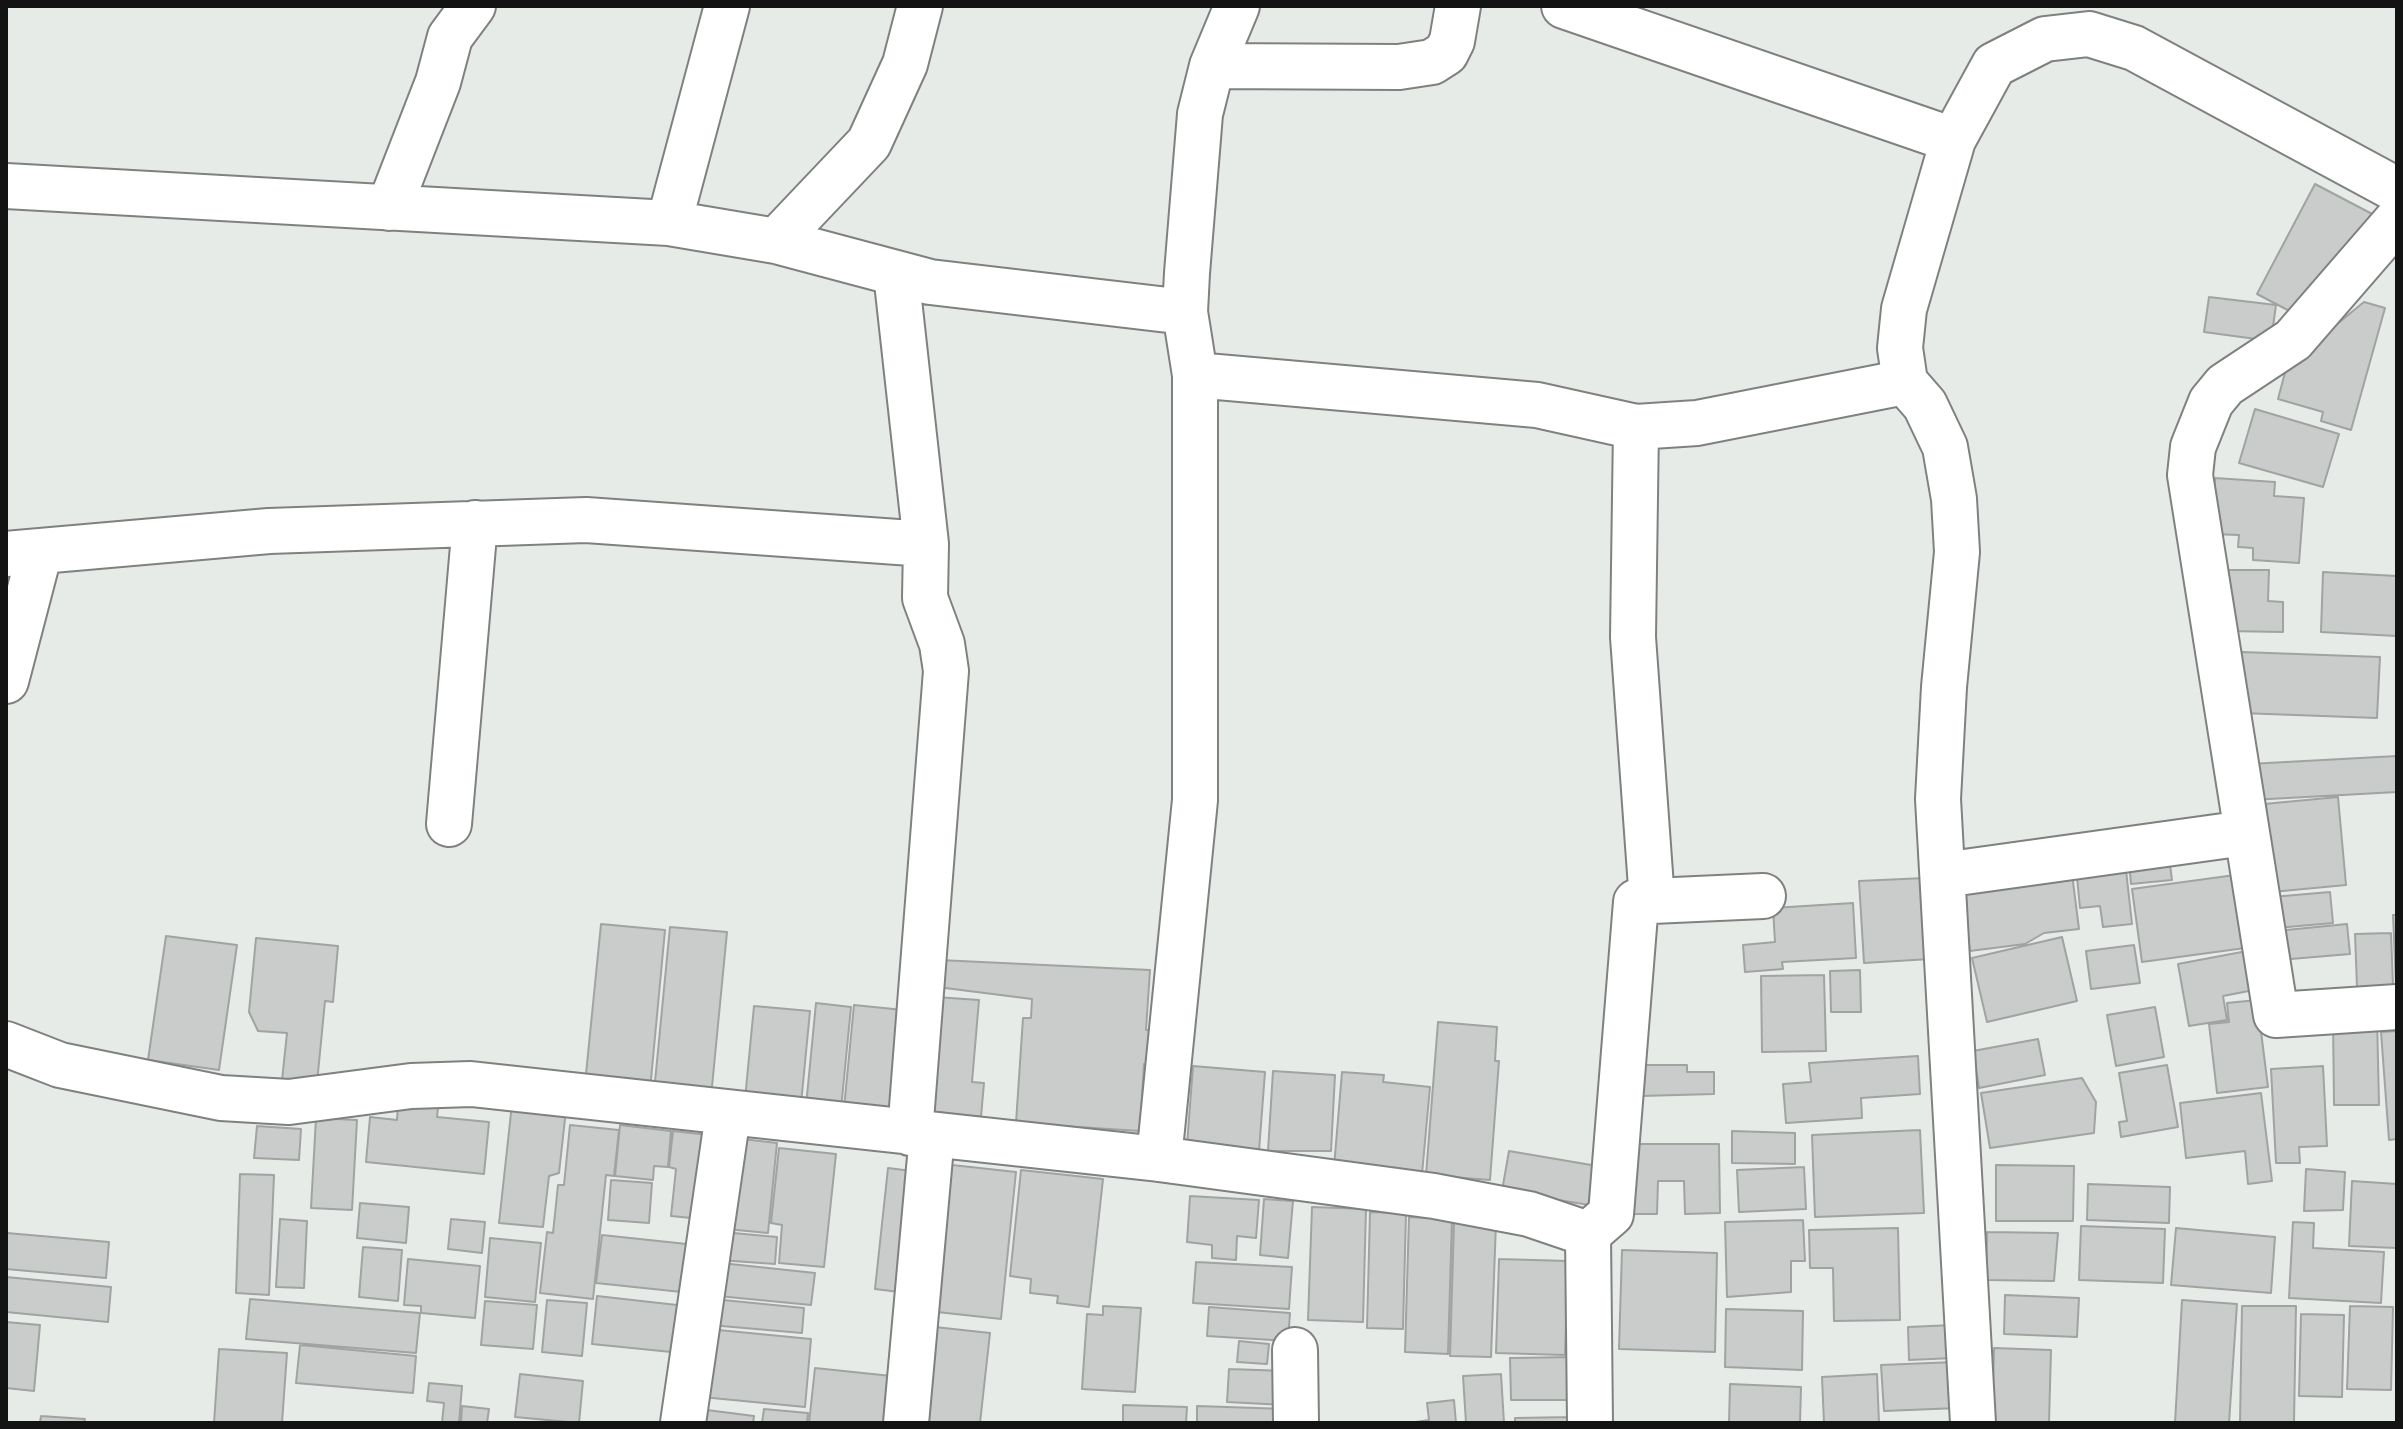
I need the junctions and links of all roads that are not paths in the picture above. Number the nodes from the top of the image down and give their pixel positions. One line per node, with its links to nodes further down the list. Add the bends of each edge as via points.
1 (473, 6): 11 (street, via 450,37)
2 (727, 6): 13 (street)
3 (920, 6): 14 (street, via 905,64 869,143)
4 (1237, 6): 7 (street)
5 (1458, 6): 7 (street, via 1452,41 1432,62 1399,67)
6 (1589, 10): 8 (street)
7 (1212, 66): 16 (street, via 1200,114)
8 (1953, 140): 10 (street, via 1994,65 2045,39 2089,34 2134,48); 18 (street, via 1904,309 1900,348)
9 (6, 186): 11 (street)
10 (2397, 190)
11 (389, 208): 13 (street)
12 (2397, 220): 25 (street, via 2293,340 2225,385 2201,421 2193,447 2190,475)
13 (669, 223): 14 (street)
14 (776, 241): 15 (street)
15 (896, 273): 16 (street, via 930,282); 21 (street)
16 (1185, 312): 17 (street)
17 (1195, 375): 19 (street, via 1537,405); 33 (street, via 1195,800)
18 (1905, 382): 19 (street, via 1697,423); 26 (street, via 1925,405 1945,447 1954,499 1957,552 1938,799)
19 (1636, 427): 28 (street, via 1633,637)
20 (475, 523): 21 (street, via 586,520); 22 (street, via 269,531); 24 (street)
21 (926, 544): 32 (street, via 925,598 946,671)
22 (23, 552): 23 (street)
23 (6, 681)
24 (449, 824)
25 (2245, 833): 26 (street); 29 (street, via 2276,1015)
26 (1943, 875): 40 (street)
27 (1763, 896): 28 (street)
28 (1652, 901): 34 (street, via 1636,902 1611,1214)
29 (2397, 1007)
30 (6, 1044): 31 (street, via 60,1065 221,1098 289,1102 471,1084)
31 (728, 1114): 32 (street); 36 (street)
32 (921, 1134): 33 (street); 37 (street)
33 (1159, 1159): 34 (street, via 1434,1196 1529,1214)
34 (1588, 1234): 39 (street)
35 (1295, 1350): 38 (street)
36 (683, 1423)
37 (906, 1423)
38 (1296, 1423)
39 (1590, 1423)
40 (1973, 1423)

